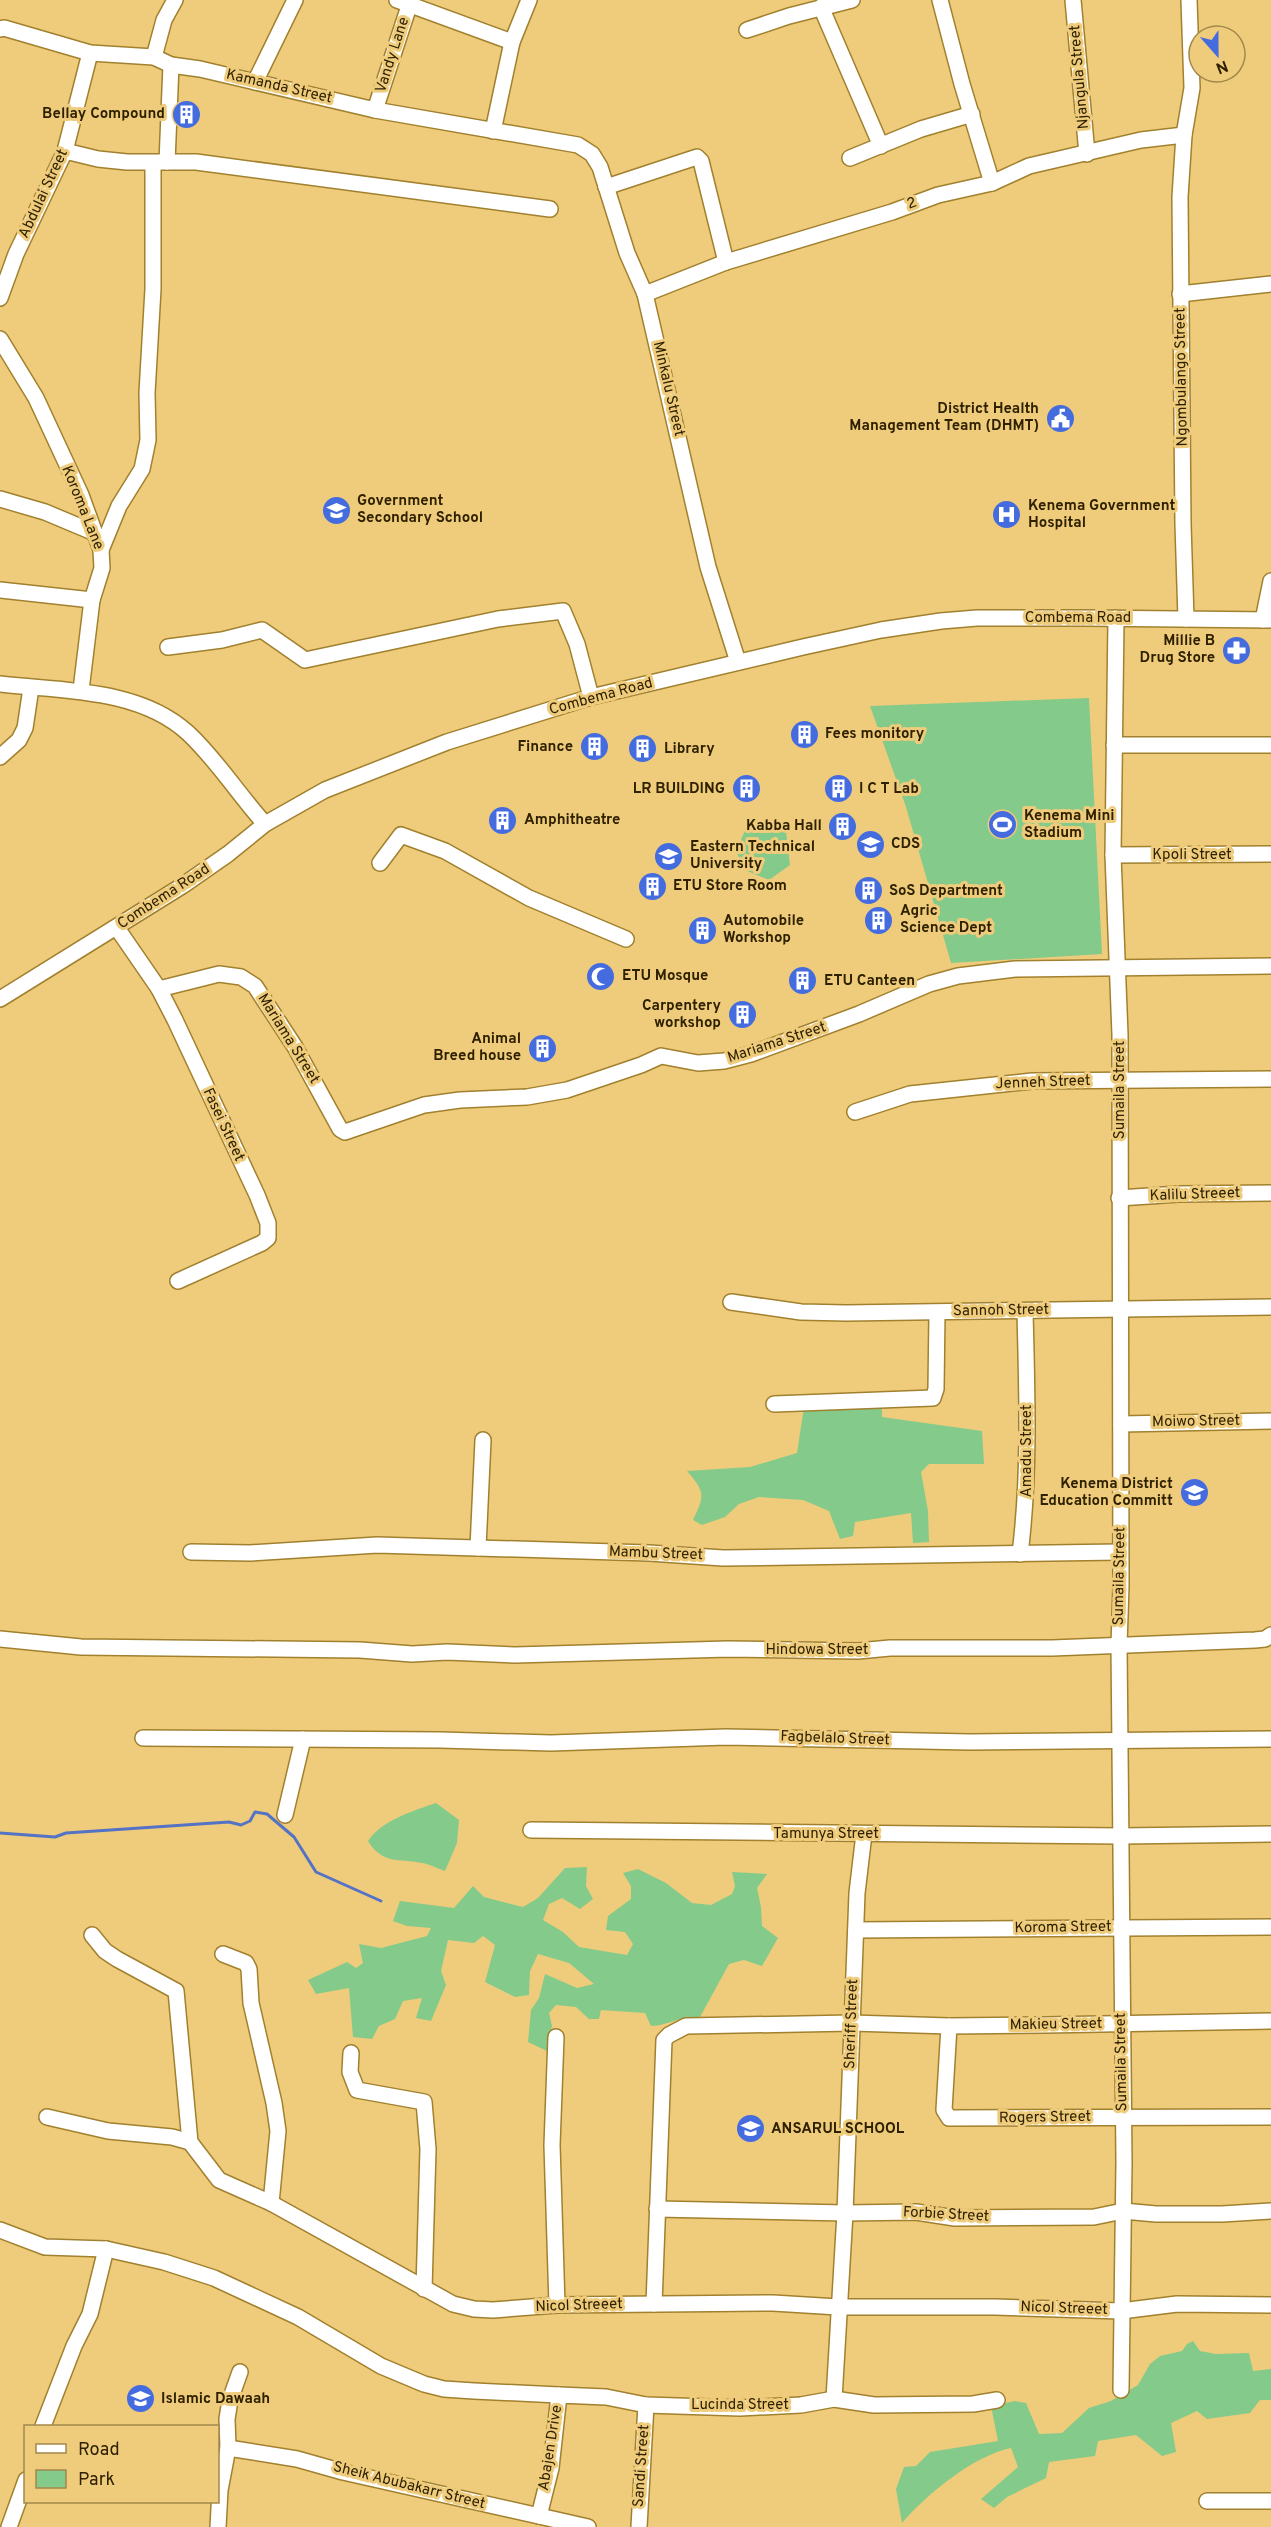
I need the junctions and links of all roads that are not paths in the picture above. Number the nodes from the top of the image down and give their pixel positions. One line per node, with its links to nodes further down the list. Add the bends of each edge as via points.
1 (175, 0): 14 (street, via 164,20)
2 (295, 0): 16 (street)
3 (529, 0): 12 (street)
4 (852, 0): 9 (street)
5 (940, 0): 18 (street)
6 (1073, 0): 24 (street, Njangula Street)
7 (1189, 0): 20 (street, Ngombulango Street, via 1193,72)
8 (406, 2): 12 (street); 17 (street, Vandy Lane)
9 (821, 7): 11 (street); 22 (street)
10 (0, 29): 13 (street, Kamanda Street)
11 (747, 30)
12 (512, 42): 19 (street)
13 (90, 54): 14 (street, Kamanda Street); 23 (street, Abdulai Street)
14 (154, 57): 15 (street, Kamanda Street)
15 (171, 65): 16 (street, Kamanda Street); 26 (street)
16 (255, 82): 17 (street, Kamanda Street)
17 (375, 110): 19 (street, Kamanda Street)
18 (972, 114): 22 (street); 27 (street)
19 (493, 131): 21 (street, Kamanda Street)
20 (1184, 135): 24 (street, 2, via 1141,140); 33 (street, Ngombulango Street)
21 (560, 142): 28 (street, Minkalu Street, via 578,145 592,154)
22 (881, 146): 25 (street)
23 (65, 151): 26 (street, via 98,159); 34 (street, Abdulai Street)
24 (1087, 154): 27 (street, 2, via 1029,166)
25 (850, 158)
26 (160, 163): 29 (street, via 196,162); 38 (street, via 147,393 148,440 142,469 118,506)
27 (992, 183): 30 (street, 2, via 938,195)
28 (606, 187): 30 (street, via 697,157); 32 (street, Minkalu Street)
29 (550, 209)
30 (726, 262): 32 (street, 2)
31 (1271, 284): 33 (street)
32 (645, 294): 46 (street, Minkalu Street, via 708,567)
33 (1180, 294): 43 (street, Ngombulango Street)
34 (0, 298)
35 (0, 339): 37 (street, Koroma Lane, via 36,398)
36 (0, 499): 37 (street)
37 (95, 533): 38 (street, Koroma Lane)
38 (101, 550): 41 (street, Koroma Lane, via 102,568)
39 (1271, 581): 44 (street)
40 (0, 590): 41 (street)
41 (92, 600): 49 (street, Koroma Lane)
42 (1116, 618): 43 (street, Combema Road); 46 (street, Combema Road, via 941,621 881,630); 51 (street, Sumaila Street)
43 (1186, 619): 44 (street, Combema Road)
44 (1267, 620)
45 (168, 647): 50 (street, via 262,630 305,660 498,620 563,611 577,644)
46 (738, 663): 50 (street, Combema Road)
47 (0, 684): 48 (street)
48 (31, 688): 49 (street); 53 (street, via 25,728 19,740)
49 (81, 690): 54 (street, via 138,705 186,731)
50 (591, 697): 54 (street, Combema Road, via 447,742 364,773)
51 (1114, 745): 52 (street); 56 (street, Sumaila Street)
52 (1271, 746)
53 (0, 757)
54 (265, 824): 58 (street, Combema Road, via 228,854)
55 (1271, 854): 56 (street, Kpoli Street)
56 (1113, 855): 61 (street, Sumaila Street)
57 (380, 863): 59 (street, via 401,835 445,851 530,898)
58 (117, 928): 62 (street, Fasei Street); 63 (street, Combema Road)
59 (626, 939)
60 (1271, 966): 61 (street, Mariama Street)
61 (1118, 967): 62 (street, Mariama Street, via 1015,969 958,976 751,1054 705,1063 661,1056 567,1090 424,1105 345,1132 255,986 241,977 219,974); 65 (street, Sumaila Street)
62 (159, 989): 69 (street, Fasei Street, via 270,1231 262,1243)
63 (0, 999)
64 (1271, 1079): 65 (street, Jenneh Street)
65 (1120, 1081): 66 (street, Jenneh Street, via 1032,1081 962,1087 910,1094); 68 (street, Sumaila Street)
66 (855, 1112)
67 (1271, 1193): 68 (street, Kalilu Streeet)
68 (1119, 1198): 72 (street, Sumaila Street)
69 (178, 1281)
70 (731, 1302): 73 (street, Sannoh Street, via 801,1312)
71 (1271, 1306): 72 (street, Sannoh Street)
72 (1120, 1308): 74 (street, Sannoh Street); 77 (street, Sumaila Street)
73 (937, 1312): 74 (street, Sannoh Street); 75 (street, via 933,1398)
74 (1024, 1312): 82 (street, Amadu Street, via 1029,1455)
75 (774, 1404)
76 (1271, 1421): 77 (street, Moiwo Street)
77 (1120, 1424): 81 (street, Sumaila Street)
78 (483, 1440): 79 (street)
79 (478, 1548): 80 (street, Mambu Street, via 377,1545 250,1553); 82 (street, Mambu Street, via 723,1558)
80 (191, 1552)
81 (1120, 1552): 82 (street, Mambu Street); 85 (street, Sumaila Street)
82 (1020, 1554)
83 (1271, 1635): 85 (street, Hindowa Street, via 1255,1640)
84 (0, 1639): 85 (street, Hindowa Street, via 81,1647 515,1655)
85 (1119, 1645): 89 (street, Sumaila Street)
86 (143, 1738): 87 (street, Fagbelalo Street)
87 (303, 1739): 89 (street, Fagbelalo Street, via 551,1743 726,1737); 90 (street)
88 (1271, 1739): 89 (street, Fagbelalo Street)
89 (1120, 1741): 94 (street, Sumaila Street)
90 (285, 1815)
91 (531, 1830): 92 (street, Tamunya Street)
92 (864, 1834): 94 (street, Tamunya Street); 97 (street, Sheriff Street)
93 (1271, 1834): 94 (street, Tamunya Street)
94 (1120, 1836): 95 (street, Sumaila Street)
95 (1121, 1927): 96 (street, Koroma Street); 97 (street, Koroma Street); 102 (street, Sumaila Street)
96 (1271, 1927)
97 (856, 1930): 101 (street, Sheriff Street)
98 (92, 1935): 109 (street, via 117,1959 176,1991)
99 (222, 1954): 110 (street, via 249,1969 251,2003 278,2132)
100 (1271, 2021): 102 (street, Makieu Street)
101 (852, 2023): 103 (street, Makieu Street); 111 (street, Makieu Street, via 686,2026 669,2035 664,2040); 114 (street, Sheriff Street)
102 (1121, 2025): 103 (street, Makieu Street); 106 (street, Sumaila Street)
103 (949, 2026): 106 (street, Rogers Street, via 944,2110 949,2118)
104 (556, 2037): 119 (street, via 552,2145)
105 (351, 2052): 117 (street, via 350,2072 357,2090 424,2102 428,2149)
106 (1123, 2116): 108 (street, Rogers Street); 112 (street, Sumaila Street)
107 (47, 2117): 109 (street, via 108,2131)
108 (1271, 2117)
109 (190, 2142): 110 (street, Nicol Streeet, via 224,2184)
110 (271, 2203): 117 (street, Nicol Streeet)
111 (657, 2209): 114 (street, Forbie Street); 118 (street, Makieu Street)
112 (1123, 2211): 113 (street, Forbie Street); 114 (street, Forbie Street, via 1094,2217 975,2218 916,2212); 122 (street, Sumaila Street)
113 (1271, 2211)
114 (845, 2213): 121 (street, Sheriff Street)
115 (0, 2230): 116 (street, via 45,2247)
116 (106, 2249): 125 (street, via 164,2262 249,2292 298,2316 381,2366 424,2384 444,2389); 129 (street, via 90,2314)
117 (424, 2289): 119 (street, Nicol Streeet, via 453,2304 474,2309)
118 (654, 2304): 119 (street, Nicol Streeet); 121 (street, Nicol Streeet)
119 (557, 2306)
120 (1271, 2306): 122 (street, Nicol Streeet, via 1177,2304)
121 (838, 2307): 122 (street, Nicol Streeet); 126 (street, Sheriff Street)
122 (1121, 2311): 124 (street, Sumaila Street)
123 (240, 2372): 130 (street, via 227,2419)
124 (1121, 2390)
125 (559, 2395): 128 (street, Abajen Drive, via 606,2397); 134 (street, Abajen Drive, via 551,2468)
126 (834, 2399): 127 (street, Lucinda Street, via 874,2405 973,2404); 128 (street, Lucinda Street, via 740,2408)
127 (997, 2400)
128 (646, 2405): 138 (street, Sandi Street)
129 (44, 2425)
130 (228, 2448): 134 (street, Sheik Abubakarr Street, via 297,2459); 136 (street)
131 (24, 2486): 135 (street)
132 (1206, 2501): 133 (street)
133 (1271, 2501)
134 (539, 2516): 137 (street, Sheik Abubakarr Street)
135 (9, 2527)
136 (218, 2527)
137 (588, 2527)
138 (639, 2527)

